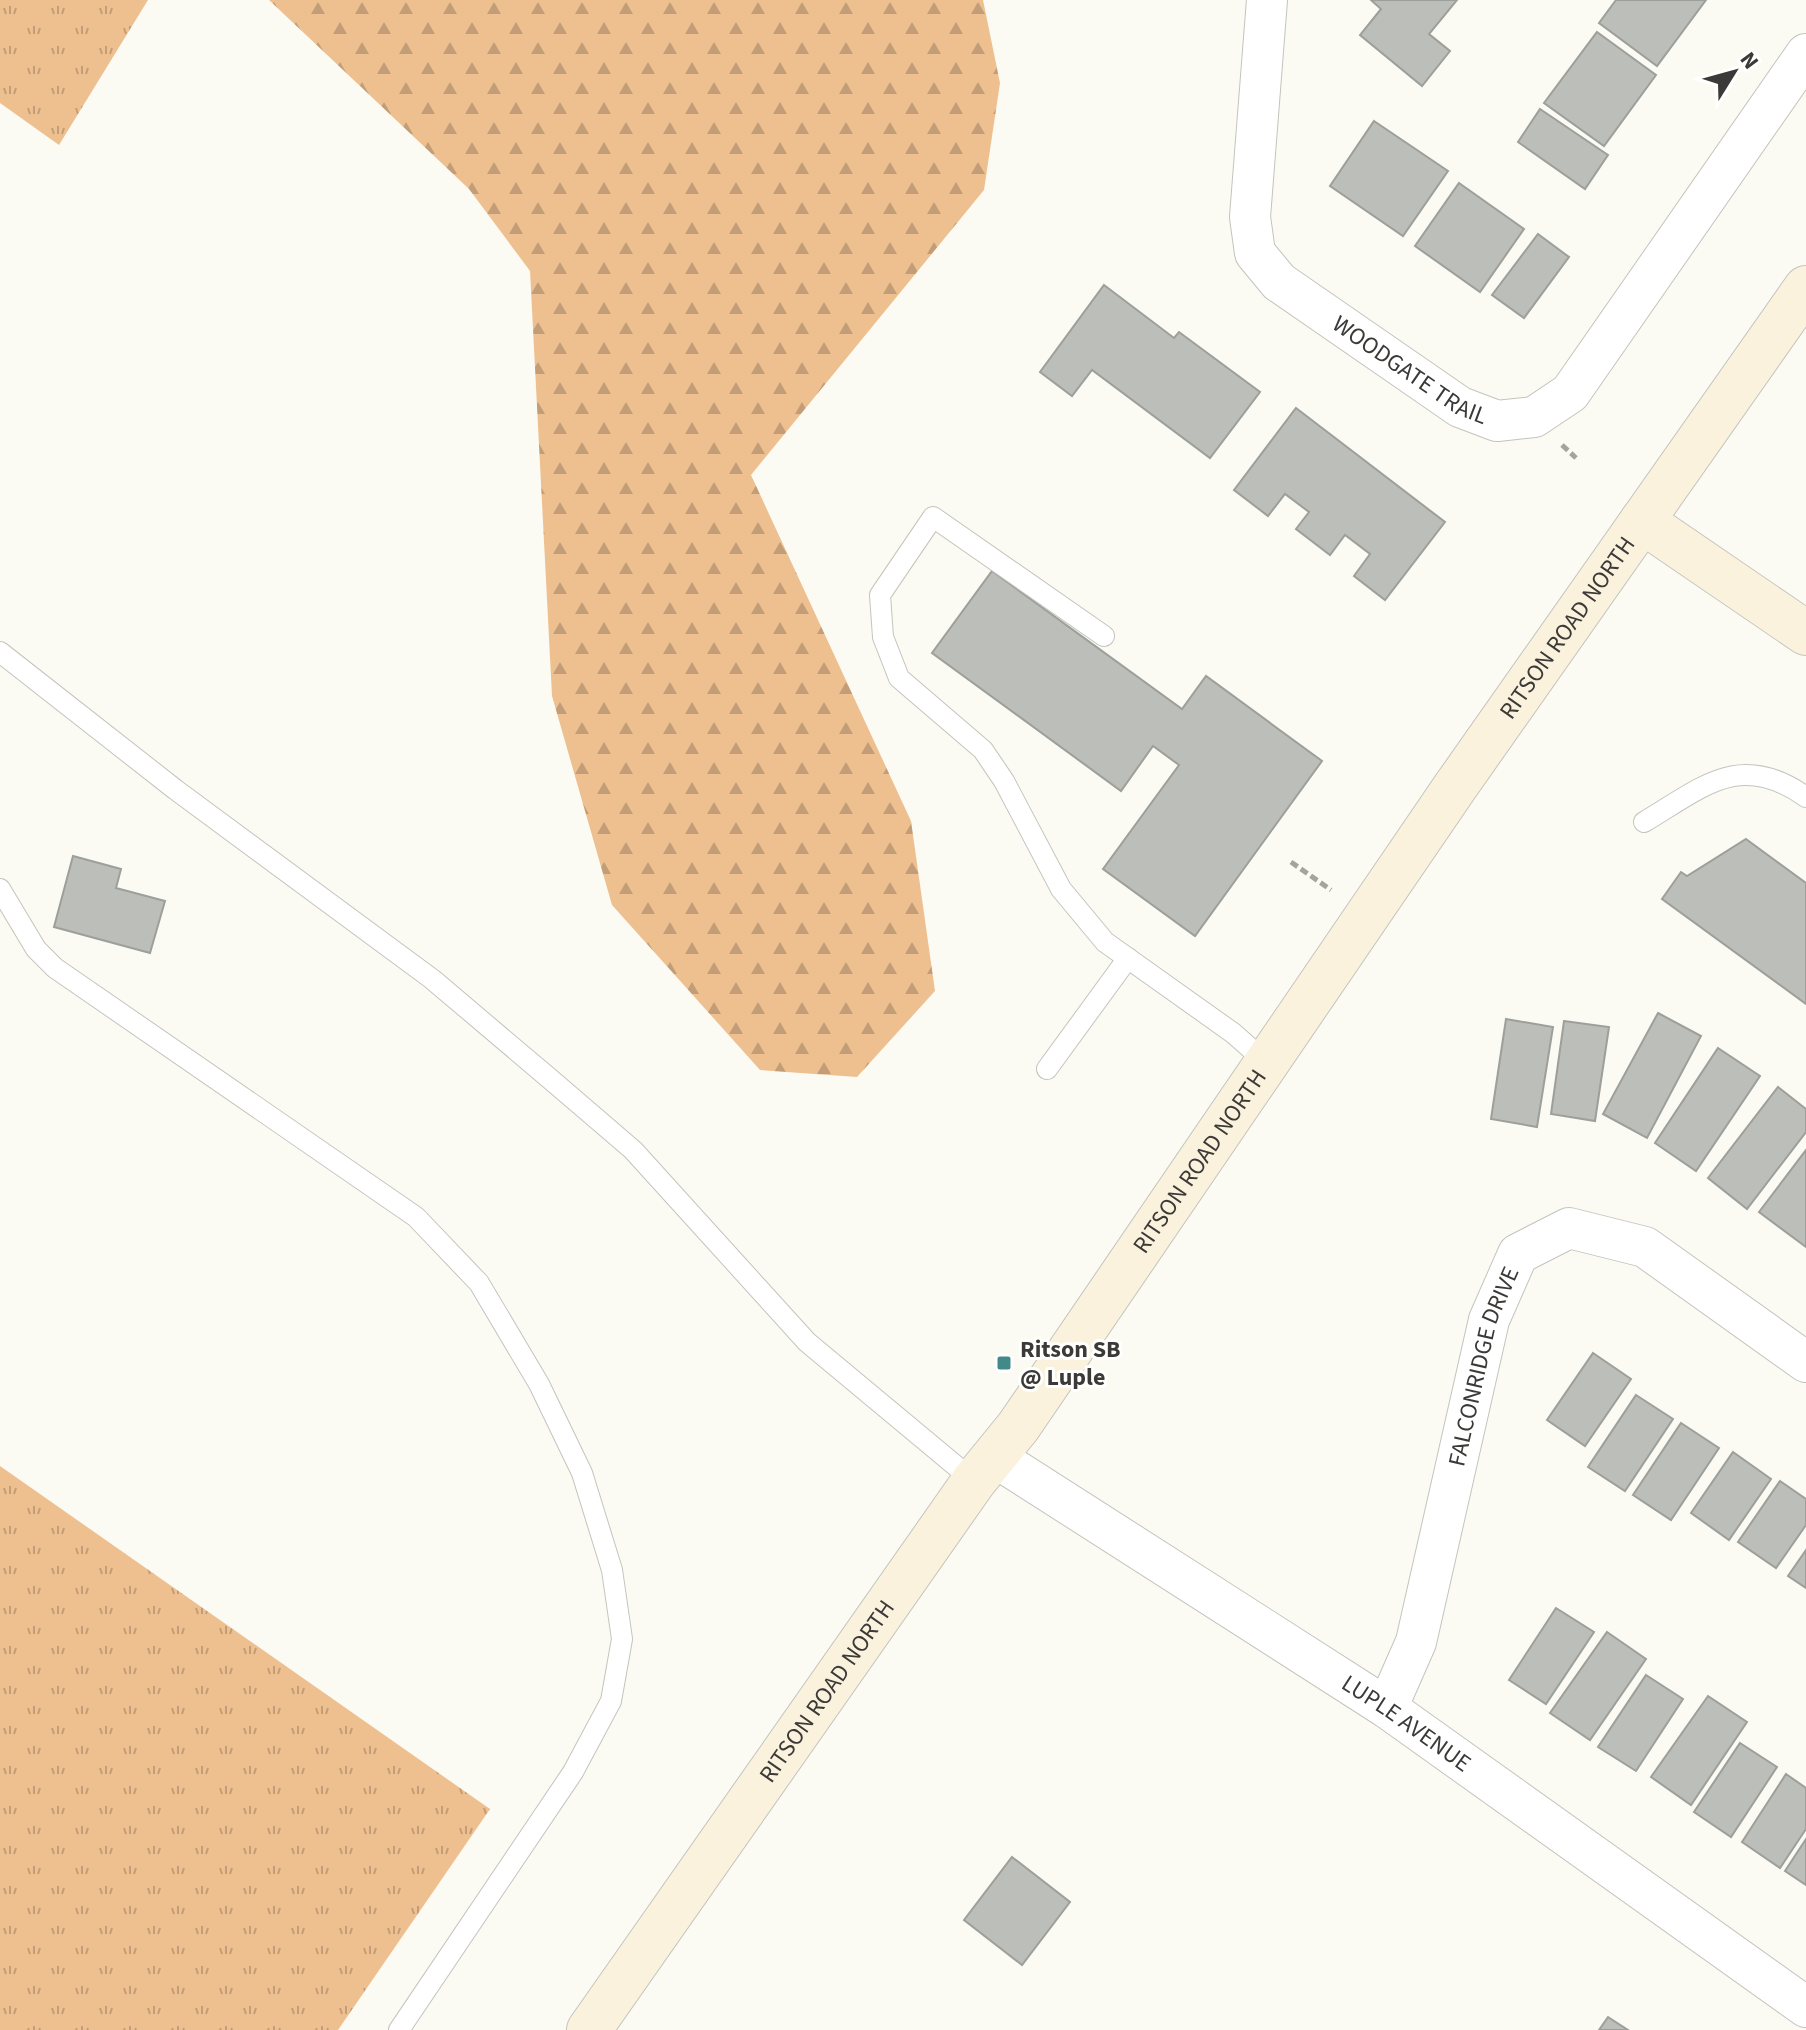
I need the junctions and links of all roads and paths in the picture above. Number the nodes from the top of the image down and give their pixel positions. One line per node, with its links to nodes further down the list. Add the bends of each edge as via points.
1 (1267, 0): 2 (street, WOODGATE TRAIL, via 1250,217 1255,253 1279,282 1460,407 1497,421 1534,417 1570,393)
2 (1806, 54)
3 (1806, 288): 4 (main road, RITSON ROAD NORTH)
4 (1642, 521): 5 (main road); 14 (main road, RITSON ROAD NORTH)
5 (1806, 633)
6 (1104, 636): 13 (lane, via 933,517 880,595 883,637 899,678 983,750 1061,889 1105,942)
7 (0, 652): 17 (lane, via 432,979 633,1150 807,1342)
8 (1806, 797): 9 (lane, via 1782,780 1744,772 1715,781)
9 (1644, 822)
10 (1291, 862): 12 (path)
11 (0, 889): 20 (lane, via 36,949 55,968 416,1217 479,1283 539,1384 582,1473 612,1570 622,1639 611,1701 573,1772)
12 (1331, 890)
13 (1128, 958): 14 (lane); 15 (lane)
14 (1267, 1063): 17 (main road, RITSON ROAD NORTH)
15 (1047, 1069)
16 (1806, 1362): 18 (street, FALCONRIDGE DRIVE, via 1645,1247 1569,1228 1518,1254 1489,1320 1416,1642)
17 (985, 1469): 18 (street, LUPLE AVENUE); 21 (main road, RITSON ROAD NORTH)
18 (1387, 1708): 19 (street, LUPLE AVENUE)
19 (1806, 2007)
20 (399, 2030)
21 (589, 2030)

